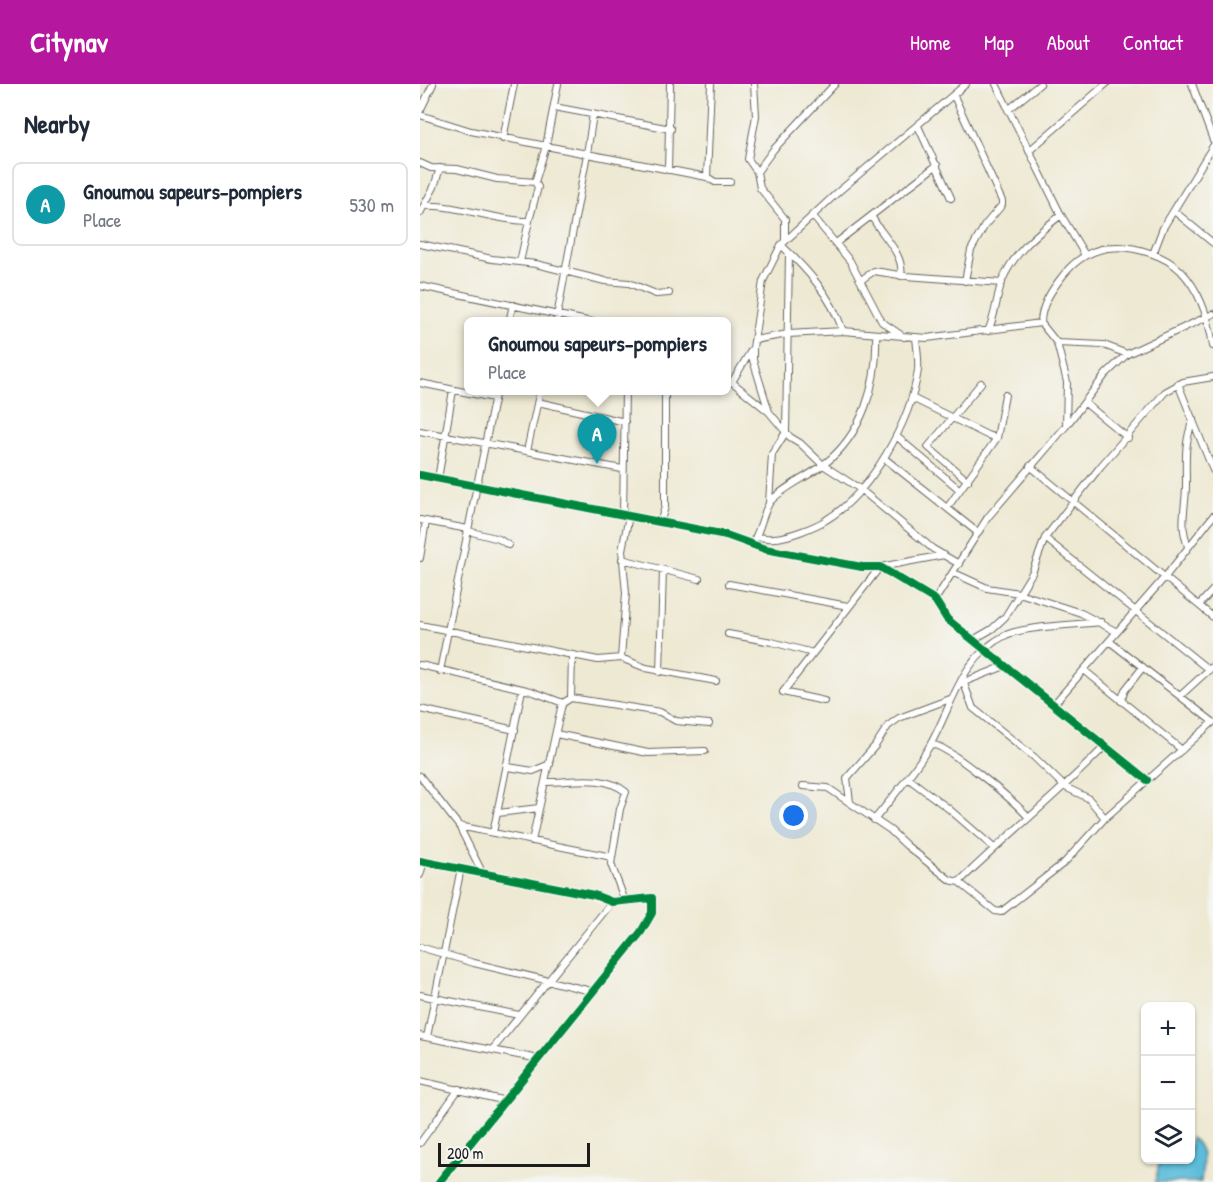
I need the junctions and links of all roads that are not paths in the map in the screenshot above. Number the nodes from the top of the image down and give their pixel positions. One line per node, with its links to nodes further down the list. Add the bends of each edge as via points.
1 (433, 84): 18 (street)
2 (514, 84): 22 (street)
3 (558, 84): 16 (street)
4 (670, 84): 21 (street)
5 (711, 84): 33 (street)
6 (825, 84): 14 (street)
7 (836, 84): 14 (street)
8 (966, 84): 15 (street)
9 (996, 84): 17 (street)
10 (1040, 84): 17 (street)
11 (1106, 84): 26 (street)
12 (1192, 84): 23 (street)
13 (755, 85): 32 (street, via 756,116 748,159)
14 (829, 91): 32 (street)
15 (954, 96): 20 (street); 55 (street, via 1002,201 971,250)
16 (554, 107): 19 (street); 24 (street)
17 (1008, 110): 26 (street)
18 (420, 113): 22 (street)
19 (593, 114): 21 (street); 27 (street)
20 (918, 126): 29 (street); 40 (street)
21 (671, 129): 31 (street)
22 (503, 139): 24 (street)
23 (1213, 139)
24 (546, 146): 27 (street); 34 (street)
25 (1213, 146): 38 (street)
26 (1029, 151): 41 (street)
27 (587, 154): 31 (street); 52 (street)
28 (420, 164): 30 (street)
29 (938, 165): 36 (street); 42 (street)
30 (440, 168): 34 (street); 37 (street)
31 (668, 170): 33 (street)
32 (757, 172): 44 (street, via 760,188 785,219)
33 (707, 177): 35 (street, via 715,182)
34 (535, 182): 43 (street, via 538,187)
35 (730, 182)
36 (951, 198)
37 (423, 206): 39 (street); 43 (street, via 473,212 505,221)
38 (1174, 211): 46 (street); 49 (street)
39 (420, 213)
40 (812, 215): 44 (street); 45 (street)
41 (1061, 215): 50 (street); 56 (street, via 1026,245)
42 (872, 217): 45 (street); 53 (street, via 897,253)
43 (529, 221): 51 (street)
44 (783, 243): 48 (street); 72 (street, via 763,280)
45 (836, 243): 54 (street)
46 (1213, 243)
47 (420, 244): 51 (street)
48 (789, 253): 65 (street, via 817,281); 67 (street)
49 (1153, 254): 50 (street, via 1119,246); 60 (street, via 1182,272)
50 (1085, 255): 64 (street, via 1050,292)
51 (520, 262): 52 (street)
52 (565, 272): 58 (street, via 627,282 656,294); 63 (street)
53 (901, 276): 54 (street, via 874,271); 55 (street)
54 (861, 280): 69 (street, via 882,322)
55 (965, 281): 56 (street)
56 (1002, 283): 66 (street)
57 (420, 286): 59 (street)
58 (669, 293)
59 (513, 305): 61 (street); 62 (street)
60 (1211, 315): 73 (street); 74 (street)
61 (510, 317)
62 (552, 317)
63 (558, 317)
64 (1041, 323): 66 (street); 71 (street)
65 (843, 332): 67 (street); 68 (street)
66 (988, 332): 70 (street)
67 (788, 334): 72 (street); 97 (street)
68 (876, 334): 69 (street); 105 (street, via 874,377 864,409 850,438)
69 (904, 337): 70 (street)
70 (916, 338): 88 (street, via 918,368)
71 (1057, 343): 74 (street, via 1104,345); 95 (street, via 1066,382)
72 (753, 344): 76 (street); 91 (street, via 753,360)
73 (1213, 346)
74 (1127, 354): 90 (street)
75 (1213, 377): 80 (street)
76 (731, 380)
77 (420, 383): 81 (street)
78 (981, 383): 92 (street)
79 (731, 384): 91 (street)
80 (1178, 384): 93 (street); 101 (street, via 1166,392)
81 (453, 390): 82 (street); 98 (street)
82 (464, 391)
83 (495, 395): 102 (street)
84 (539, 395): 89 (street)
85 (625, 395): 94 (street)
86 (665, 395): 121 (street, via 665,507)
87 (1005, 395): 100 (street)
88 (912, 398): 92 (street); 99 (street)
89 (538, 402): 94 (street); 103 (street)
90 (1085, 403): 95 (street); 101 (street)
91 (769, 412): 97 (street)
92 (952, 418): 100 (street); 111 (street, via 928,447)
93 (1193, 419): 108 (street); 128 (street, via 1185,441 1186,485 1181,523)
94 (625, 422): 107 (street)
95 (1066, 426): 106 (street)
96 (420, 431): 98 (street)
97 (786, 432): 105 (street); 116 (street, via 771,454)
98 (445, 436): 102 (street); 110 (street)
99 (896, 436): 104 (street); 114 (street)
100 (997, 438): 111 (street)
101 (1128, 438): 115 (street)
102 (485, 444): 103 (street); 112 (street)
103 (527, 451): 107 (street)
104 (884, 458): 113 (street); 117 (street)
105 (823, 465): 113 (street); 116 (street)
106 (1030, 466): 115 (street); 123 (street)
107 (622, 469): 118 (street)
108 (1213, 470)
109 (420, 475): 110 (street)
110 (438, 479): 112 (street)
111 (968, 481): 114 (street)
112 (477, 486): 118 (street); 122 (street)
113 (860, 489): 124 (street, via 846,505 815,525 774,538); 129 (street, via 908,531)
114 (960, 490): 117 (street)
115 (1074, 502): 125 (street); 136 (street)
116 (770, 503): 124 (street)
117 (947, 508): 123 (street)
118 (626, 516): 121 (street); 131 (street)
119 (1213, 516): 128 (street)
120 (423, 521): 122 (street); 130 (street)
121 (660, 523): 127 (street, via 726,536)
122 (468, 530): 126 (street); 148 (street)
123 (977, 532): 132 (street)
124 (756, 537): 127 (street)
125 (1045, 538): 140 (street, via 1032,573); 144 (street)
126 (508, 545)
127 (750, 545): 133 (street, via 862,567)
128 (1188, 546): 136 (street)
129 (944, 555): 132 (street); 133 (street)
130 (420, 558)
131 (622, 559): 134 (street); 156 (street, via 626,593)
132 (959, 564): 135 (street)
133 (880, 567): 141 (street); 143 (street)
134 (663, 570): 137 (street); 163 (street)
135 (954, 573): 140 (street, via 987,588); 141 (street)
136 (1165, 577): 142 (street); 144 (street)
137 (699, 579)
138 (729, 584): 143 (street)
139 (1213, 590): 142 (street)
140 (1019, 593): 146 (street); 151 (street, via 1005,617)
141 (935, 600): 151 (street, via 947,619)
142 (1199, 605): 145 (street)
143 (848, 606): 154 (street)
144 (1137, 609): 149 (street); 160 (street)
145 (1213, 617)
146 (1101, 622): 149 (street); 153 (street, via 1007,634)
147 (420, 624): 148 (street)
148 (448, 630): 155 (street); 162 (street)
149 (1117, 632): 152 (street)
150 (728, 634): 154 (street)
151 (974, 640): 153 (street)
152 (1109, 641): 159 (street); 161 (street)
153 (985, 650): 158 (street); 164 (street)
154 (813, 653): 170 (street, via 783,692)
155 (572, 655): 156 (street, via 598,660); 168 (street)
156 (621, 658): 163 (street)
157 (420, 665): 162 (street)
158 (1005, 666): 164 (street); 173 (street)
159 (1143, 667): 167 (street); 171 (street)
160 (1211, 668): 167 (street)
161 (1083, 670): 171 (street); 173 (street)
162 (440, 671): 166 (street)
163 (660, 672): 165 (street)
164 (963, 680): 169 (street); 190 (street, via 973,708 1035,757)
165 (716, 681)
166 (522, 690): 172 (street); 177 (street)
167 (1180, 696): 175 (street)
168 (571, 698): 172 (street); 176 (street, via 660,712 676,721)
169 (950, 699): 179 (street); 191 (street, via 888,726 847,778)
170 (824, 700)
171 (1121, 701): 181 (street)
172 (563, 703): 178 (street)
173 (1054, 704): 180 (street)
174 (420, 709): 177 (street)
175 (1213, 722): 181 (street)
176 (709, 724)
177 (515, 730): 184 (street)
178 (556, 734): 182 (street, via 648,753); 183 (street)
179 (931, 744): 186 (street); 194 (street, via 941,746 993,784)
180 (1105, 746): 187 (street); 190 (street)
181 (1182, 750): 187 (street)
182 (705, 751)
183 (550, 764): 184 (street, via 533,771); 188 (street)
184 (508, 767): 193 (street)
185 (420, 776): 197 (street)
186 (909, 779): 196 (street); 200 (street)
187 (1147, 780): 195 (street)
188 (546, 782): 192 (street); 201 (street, via 589,779 614,784 626,792)
189 (803, 786): 191 (street, via 828,789)
190 (1065, 787): 194 (street); 195 (street, via 1088,798)
191 (850, 802): 196 (street)
192 (539, 808): 193 (street); 199 (street)
193 (498, 813): 198 (street)
194 (1029, 818): 200 (street)
195 (1105, 818): 206 (street, via 1065,862 1001,912 994,911)
196 (874, 820): 206 (street, via 950,880)
197 (459, 826): 198 (street); 204 (street)
198 (493, 833): 199 (street)
199 (532, 841): 201 (street)
200 (994, 848): 206 (street)
201 (612, 857): 207 (street)
202 (422, 861): 203 (street); 205 (street)
203 (461, 868): 204 (street); 210 (street)
204 (482, 872): 208 (street, via 594,894)
205 (420, 875)
206 (959, 882)
207 (625, 901): 208 (street); 212 (street, via 652,898 652,913 641,932)
208 (612, 902): 211 (street)
209 (420, 947): 210 (street)
210 (445, 955): 211 (street); 214 (street)
211 (547, 980): 212 (street); 215 (street)
212 (591, 991): 218 (street)
213 (420, 995): 214 (street)
214 (436, 999): 215 (street); 216 (street)
215 (519, 1015): 217 (street)
216 (423, 1037): 217 (street)
217 (492, 1050): 218 (street)
218 (539, 1059): 221 (street)
219 (420, 1082): 220 (street)
220 (459, 1089): 221 (street); 222 (street)
221 (506, 1101): 223 (street)
222 (420, 1143)
223 (439, 1182)

